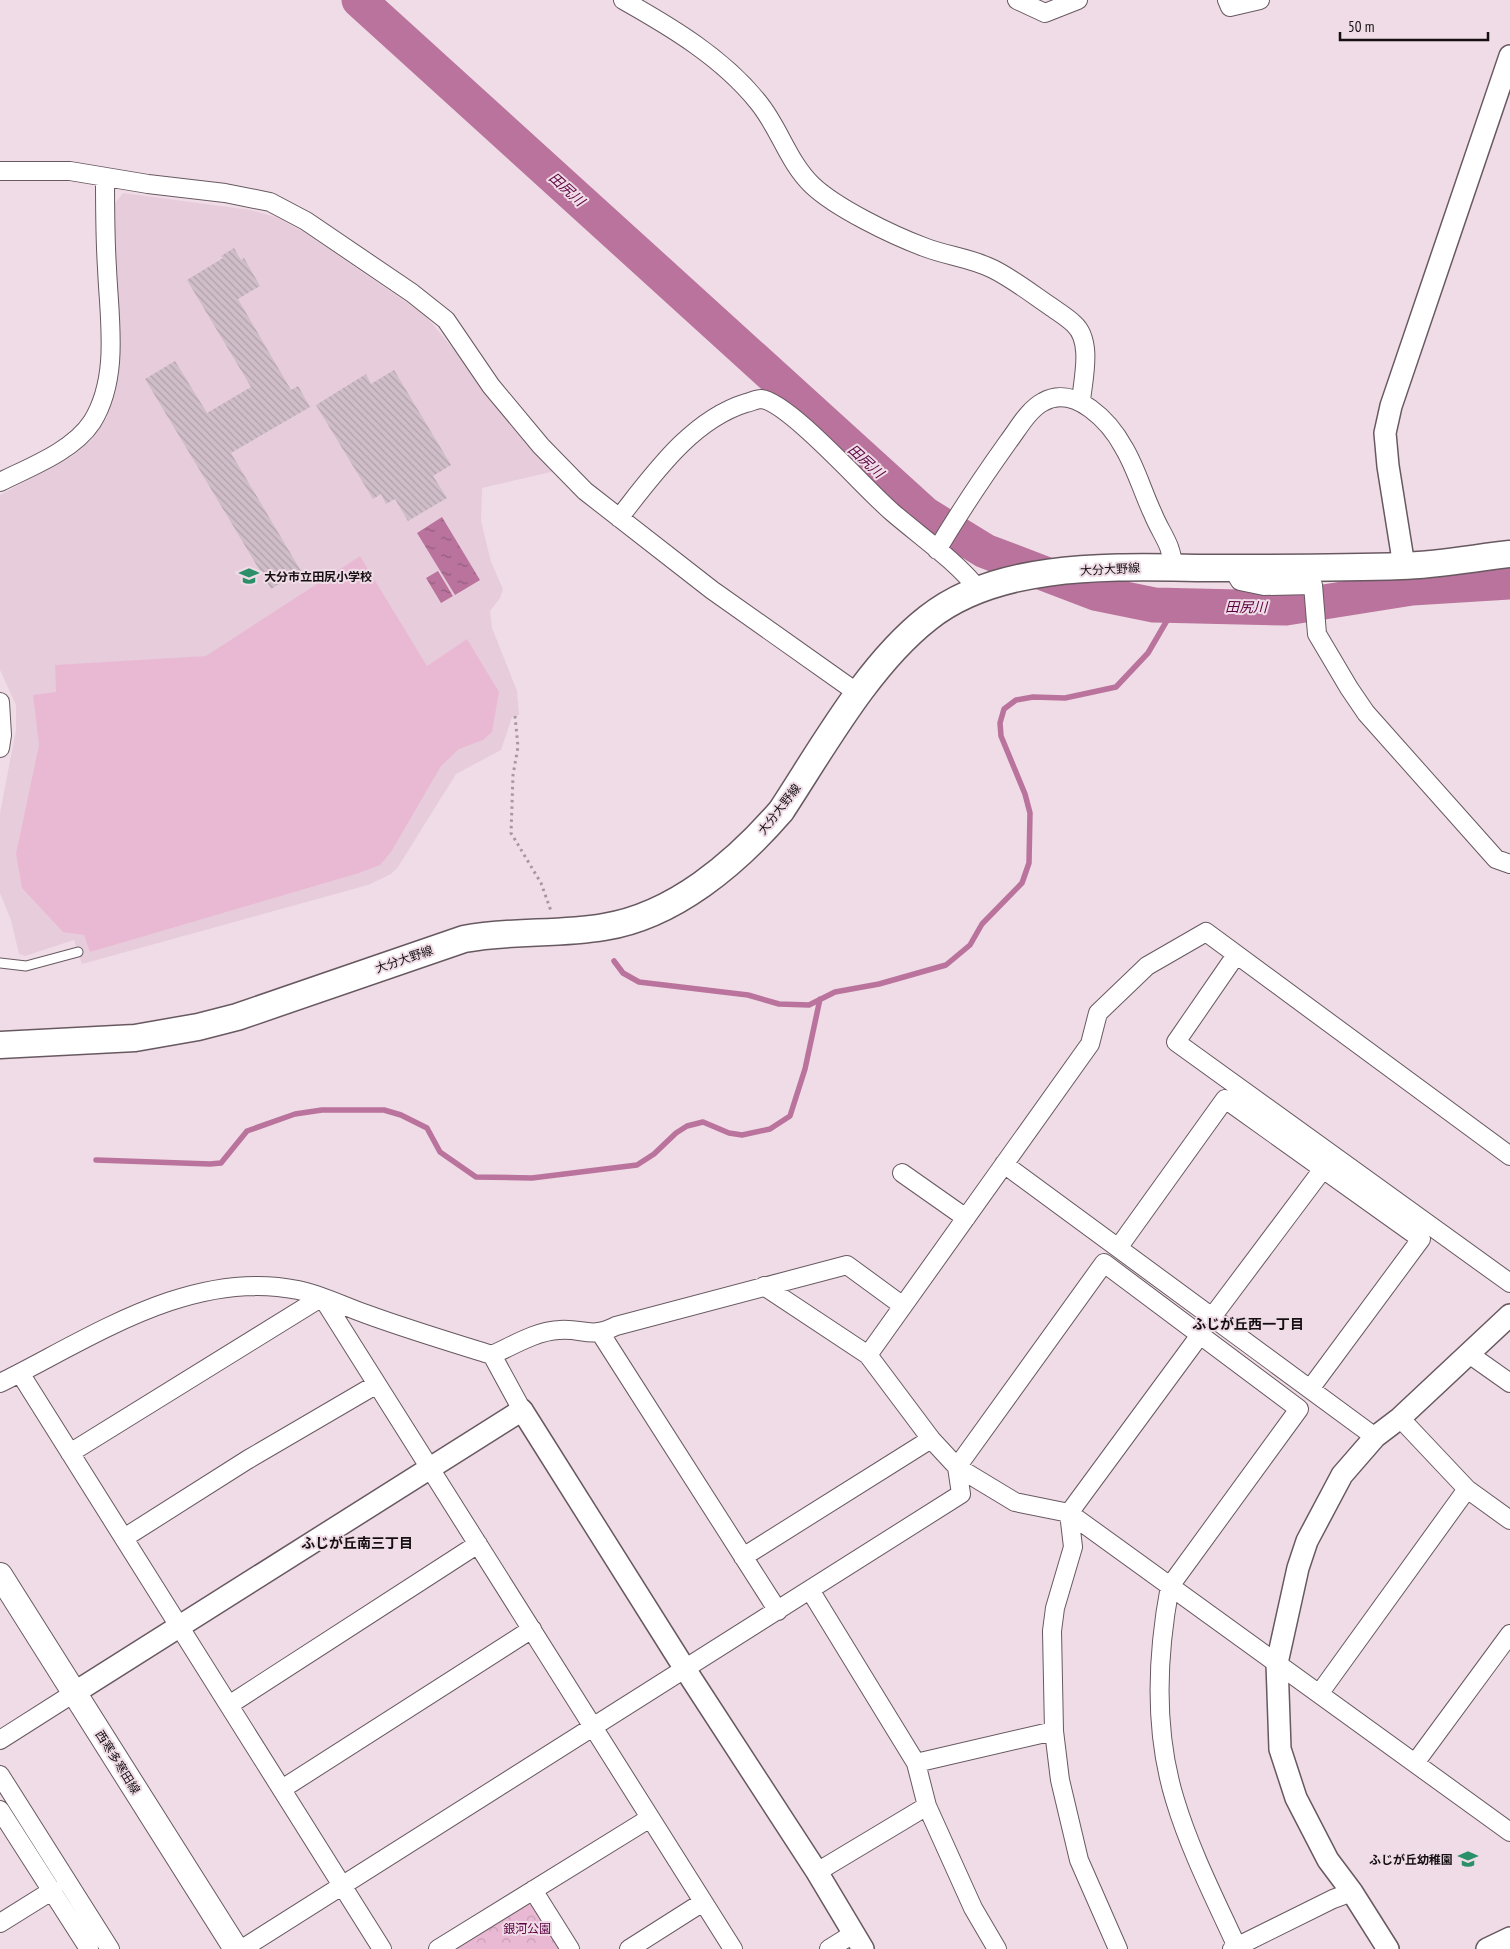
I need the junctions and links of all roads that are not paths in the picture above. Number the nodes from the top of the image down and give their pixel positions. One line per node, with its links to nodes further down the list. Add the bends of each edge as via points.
1 (623, 0): 9 (street, via 670,27 738,81 758,102 812,185 844,207 925,248 955,254 992,269 1076,324 1084,340)
2 (1017, 0): 3 (street, via 1045,14)
3 (1078, 0)
4 (1227, 0): 5 (street, via 1230,7)
5 (1260, 0)
6 (1510, 56): 14 (street, via 1385,433)
7 (0, 171): 8 (street, via 70,171)
8 (104, 177): 10 (street, via 110,328 104,396 91,423 71,442 41,462); 11 (street, via 270,202 306,221 446,320 491,386 541,446 585,491)
9 (1081, 401): 12 (street, via 1063,397 1043,401 1029,414); 15 (street, via 1102,419 1124,447 1172,551)
10 (0, 482)
11 (619, 518): 12 (street, via 665,460 702,427 731,408 759,399 776,404 848,468 890,511); 18 (street, via 712,590)
12 (937, 550): 17 (street, via 968,576)
13 (1510, 554): 14 (main road, 大分大野線)
14 (1404, 566): 16 (main road, 大分大野線)
15 (1173, 567): 16 (main road, 大分大野線); 17 (main road, 大分大野線, via 1049,573)
16 (1232, 568): 21 (street, via 1240,581 1264,586 1313,585 1319,639 1366,713 1488,850)
17 (979, 590): 18 (main road, 大分大野線, via 930,616 896,646)
18 (859, 694): 25 (main road, 大分大野線, via 781,810 756,839 679,900 644,917 602,928 493,934 464,939 237,1017 160,1035 105,1041)
19 (0, 702): 20 (street)
20 (0, 748)
21 (1510, 864)
22 (78, 952): 24 (lane, via 26,966)
23 (1236, 955): 26 (street); 27 (street, via 1206,932 1147,966 1098,1013 1090,1044); 32 (street, via 1176,1042)
24 (0, 963)
25 (0, 1045)
26 (1510, 1156)
27 (1004, 1164): 30 (street); 31 (street)
28 (1323, 1169): 31 (street, via 1225,1099); 37 (street); 47 (street, via 1421,1239)
29 (902, 1173): 30 (street)
30 (966, 1218): 35 (street)
31 (1118, 1248): 37 (street)
32 (1510, 1283)
33 (764, 1286): 35 (street, via 847,1264); 38 (street, via 616,1326); 42 (street)
34 (322, 1297): 41 (street); 43 (street, via 258,1285 208,1292 153,1307 118,1322); 46 (street); 52 (street)
35 (903, 1306): 42 (street)
36 (1510, 1315): 40 (street)
37 (1212, 1317): 47 (street)
38 (601, 1334): 41 (street, via 558,1330 531,1337); 60 (street)
39 (1200, 1335): 53 (street, via 1104,1263); 56 (street); 62 (street, via 1299,1409)
40 (1469, 1354): 45 (street); 49 (street)
41 (492, 1355): 48 (street)
42 (868, 1355): 51 (street)
43 (20, 1373): 44 (street); 52 (street)
44 (0, 1383)
45 (1510, 1383)
46 (377, 1384): 54 (street); 58 (street)
47 (1310, 1390): 50 (street)
48 (522, 1410): 54 (street); 69 (street)
49 (1400, 1418): 50 (street); 55 (street)
50 (1374, 1437): 68 (street, via 1342,1475 1307,1541)
51 (931, 1439): 53 (street); 60 (street)
52 (70, 1453): 58 (street)
53 (957, 1467): 56 (street, via 1015,1502); 63 (street, via 961,1494)
54 (430, 1468): 59 (street); 65 (street)
55 (1467, 1488): 57 (street); 71 (street)
56 (1070, 1513): 62 (street); 74 (street, via 1072,1547 1052,1631)
57 (1510, 1520)
58 (124, 1538): 65 (street)
59 (478, 1544): 66 (street); 72 (street)
60 (744, 1557): 64 (street)
61 (0, 1575): 70 (main road, 西寒多寒田線)
62 (1170, 1586): 68 (street); 93 (street, via 1165,1610 1160,1687 1165,1748 1174,1798)
63 (810, 1590): 64 (street); 76 (street)
64 (778, 1611): 69 (street)
65 (179, 1627): 70 (street); 72 (street)
66 (532, 1629): 73 (street); 79 (street)
67 (1510, 1634): 77 (street)
68 (1277, 1663): 71 (street); 88 (street, via 1280,1749 1296,1798 1328,1860)
69 (685, 1669): 73 (street); 84 (street)
70 (74, 1693): 75 (street); 96 (main road, 西寒多寒田線)
71 (1319, 1694): 77 (street)
72 (229, 1705): 79 (street)
73 (593, 1727): 82 (street); 85 (street)
74 (1054, 1731): 76 (street); 105 (street, via 1060,1780 1079,1860)
75 (0, 1740)
76 (916, 1763): 80 (street)
77 (1415, 1763): 83 (street)
78 (0, 1775): 95 (street)
79 (282, 1789): 85 (street)
80 (926, 1806): 84 (street); 104 (street, via 973,1908)
81 (0, 1810): 86 (street)
82 (650, 1818): 87 (street); 89 (street)
83 (1510, 1832)
84 (817, 1872): 92 (street)
85 (342, 1886): 97 (street); 98 (street)
86 (53, 1890): 90 (street); 94 (street)
87 (533, 1890): 99 (street); 100 (street)
88 (1352, 1892): 93 (street); 106 (street)
89 (703, 1902): 101 (street); 102 (street)
90 (0, 1923)
91 (1510, 1938): 107 (street)
92 (858, 1941): 103 (street)
93 (1234, 1948)
94 (89, 1949)
95 (110, 1949)
96 (236, 1949)
97 (242, 1949)
98 (382, 1949)
99 (438, 1949)
100 (570, 1949)
101 (628, 1949)
102 (733, 1949)
103 (829, 1949)
104 (997, 1949)
105 (1118, 1949)
106 (1388, 1949)
107 (1487, 1949)

